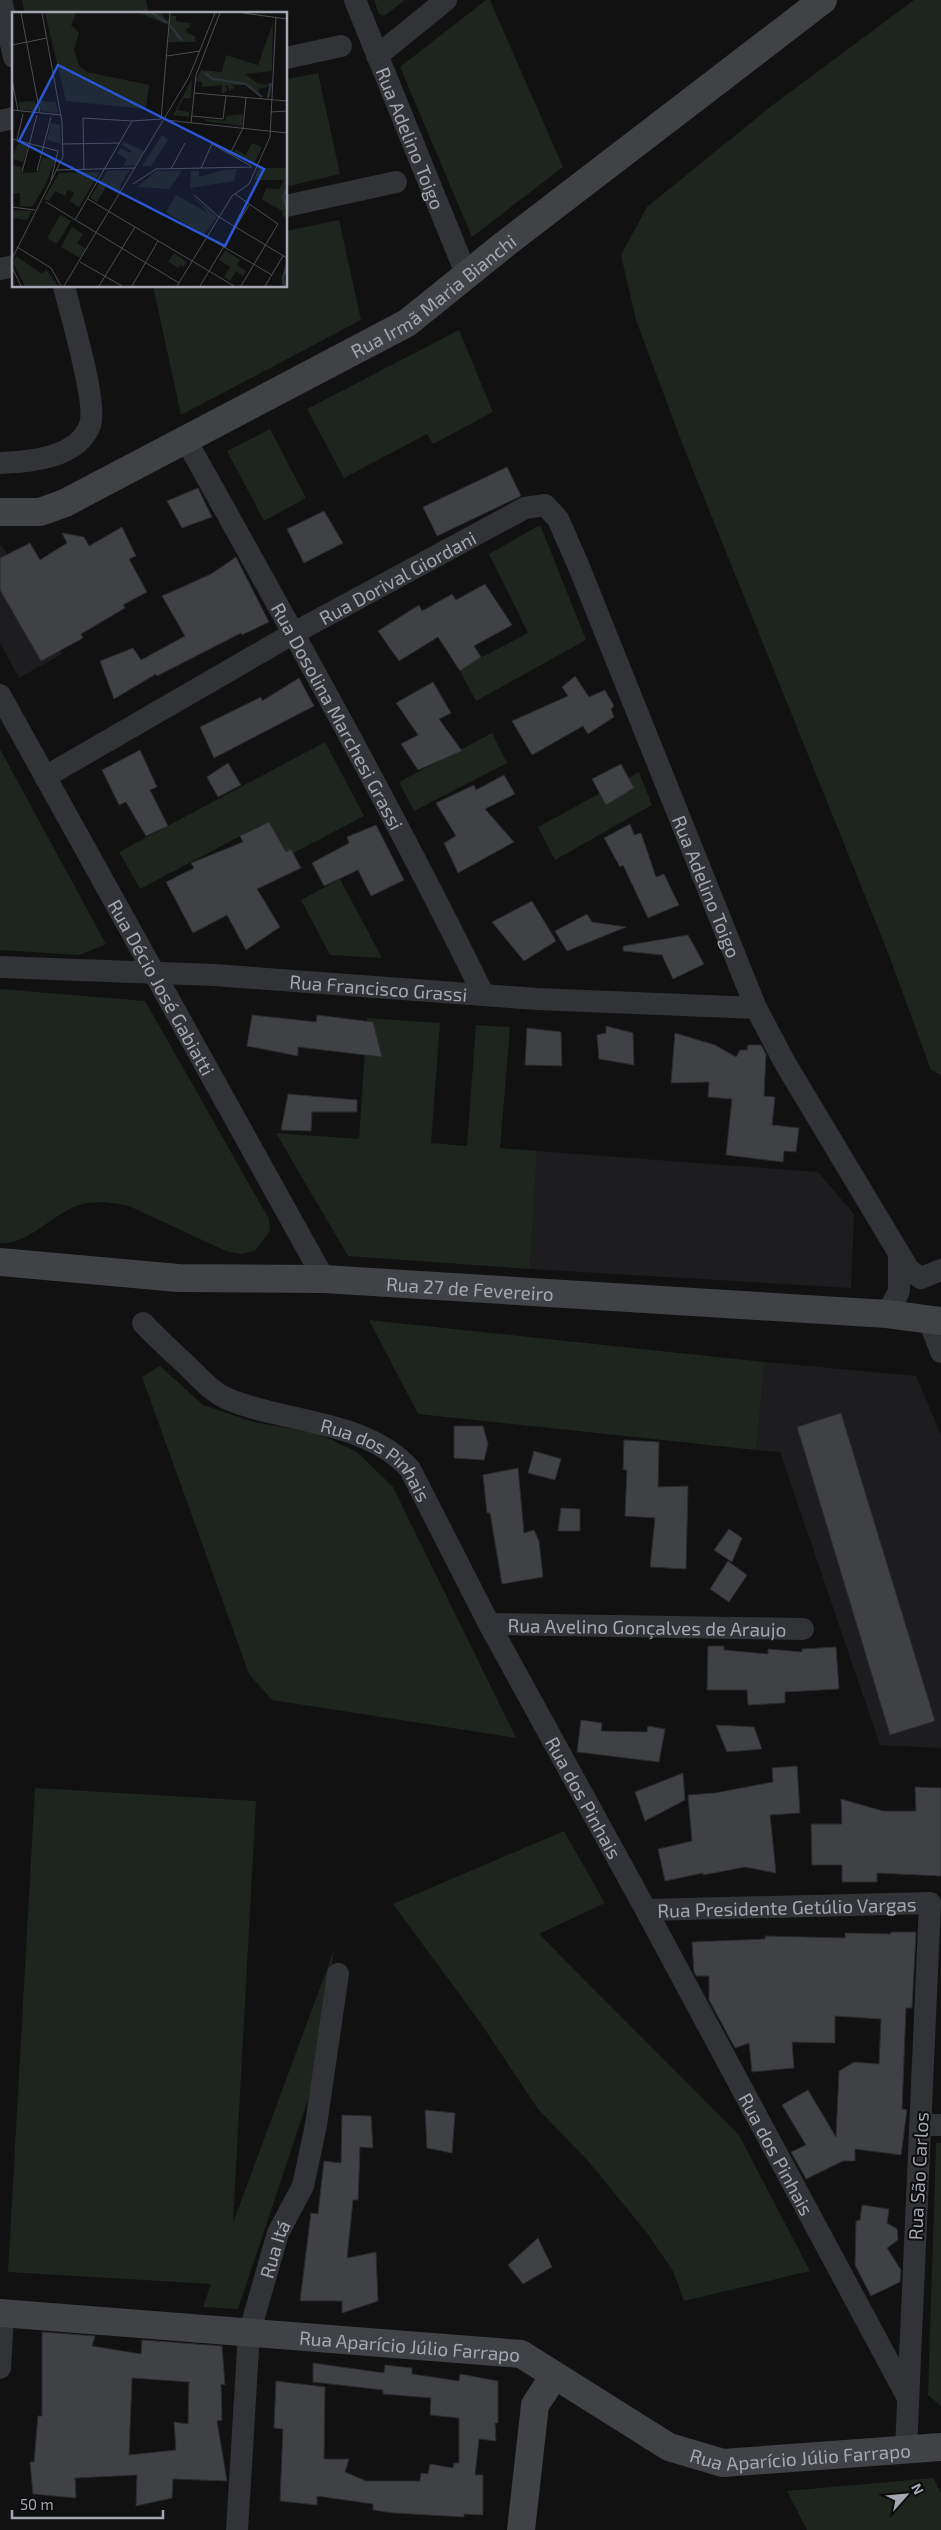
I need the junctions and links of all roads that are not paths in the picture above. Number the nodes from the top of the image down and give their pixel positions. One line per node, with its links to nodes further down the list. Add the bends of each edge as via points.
1 (1, 0): 6 (street)
2 (355, 0): 7 (street, Rua Adelino Toigo)
3 (446, 0): 7 (street)
4 (823, 0): 11 (street, Rua Irmã Maria Bianchi)
5 (341, 46): 8 (street)
6 (12, 48)
7 (377, 56): 11 (street, Rua Adelino Toigo)
8 (288, 58)
9 (396, 182): 10 (street)
10 (288, 206)
11 (467, 276): 13 (street, Rua Irmã Maria Bianchi, via 407,323)
12 (64, 288): 14 (street, via 91,401 90,424 76,445 52,456)
13 (186, 440): 16 (street, Rua Irmã Maria Bianchi, via 65,503 40,512); 17 (street, Rua Dosolina Marchesi Grassi)
14 (0, 463)
15 (545, 505): 17 (street, Rua Dorival Giordani, via 525,508); 23 (street, Rua Adelino Toigo, via 558,519 579,567)
16 (0, 512)
17 (294, 633): 19 (street, Rua Dorival Giordani); 22 (street, Rua Dosolina Marchesi Grassi)
18 (0, 695): 19 (street, Rua Décio José Gabiatti)
19 (45, 777): 21 (street, Rua Décio José Gabiatti)
20 (0, 967): 21 (street, Rua Francisco Grassi)
21 (156, 974): 22 (street, Rua Francisco Grassi, via 214,975); 27 (street, Rua Décio José Gabiatti)
22 (483, 994): 23 (street, Rua Francisco Grassi)
23 (756, 1008): 24 (street, Rua Adelino Toigo, via 785,1064)
24 (899, 1253): 26 (street, Rua Adelino Toigo, via 909,1270); 28 (street, via 898,1291)
25 (0, 1262): 27 (street, Rua 27 de Fevereiro, via 178,1278)
26 (931, 1274)
27 (324, 1279): 28 (street, Rua 27 de Fevereiro)
28 (887, 1314): 29 (street, Rua 27 de Fevereiro)
29 (935, 1320): 31 (street)
30 (143, 1323): 32 (street, Rua dos Pinhais, via 163,1346 226,1399 371,1440 396,1454 410,1469)
31 (941, 1352)
32 (489, 1624): 33 (street, Rua Avelino Gonçalves de Araujo); 35 (street, Rua dos Pinhais)
33 (803, 1629)
34 (930, 1902): 35 (street, Rua Presidente Getúlio Vargas); 37 (street, Rua São Carlos)
35 (646, 1910): 42 (street, Rua dos Pinhais)
36 (338, 1974): 39 (street, Rua Itá, via 316,2125 303,2186 278,2233)
37 (931, 2125): 42 (street, Rua São Carlos)
38 (2, 2313): 39 (street, Rua Aparício Júlio Farrapo); 40 (street)
39 (249, 2334): 41 (street, Rua Aparício Júlio Farrapo, via 521,2354); 45 (street, Rua Itá)
40 (0, 2368)
41 (554, 2376): 44 (street, Rua Aparício Júlio Farrapo, via 668,2446 723,2463); 46 (street, via 535,2405)
42 (908, 2398): 44 (street, Rua São Carlos)
43 (941, 2447): 44 (street, Rua Aparício Júlio Farrapo)
44 (906, 2449)
45 (237, 2530)
46 (521, 2530)

